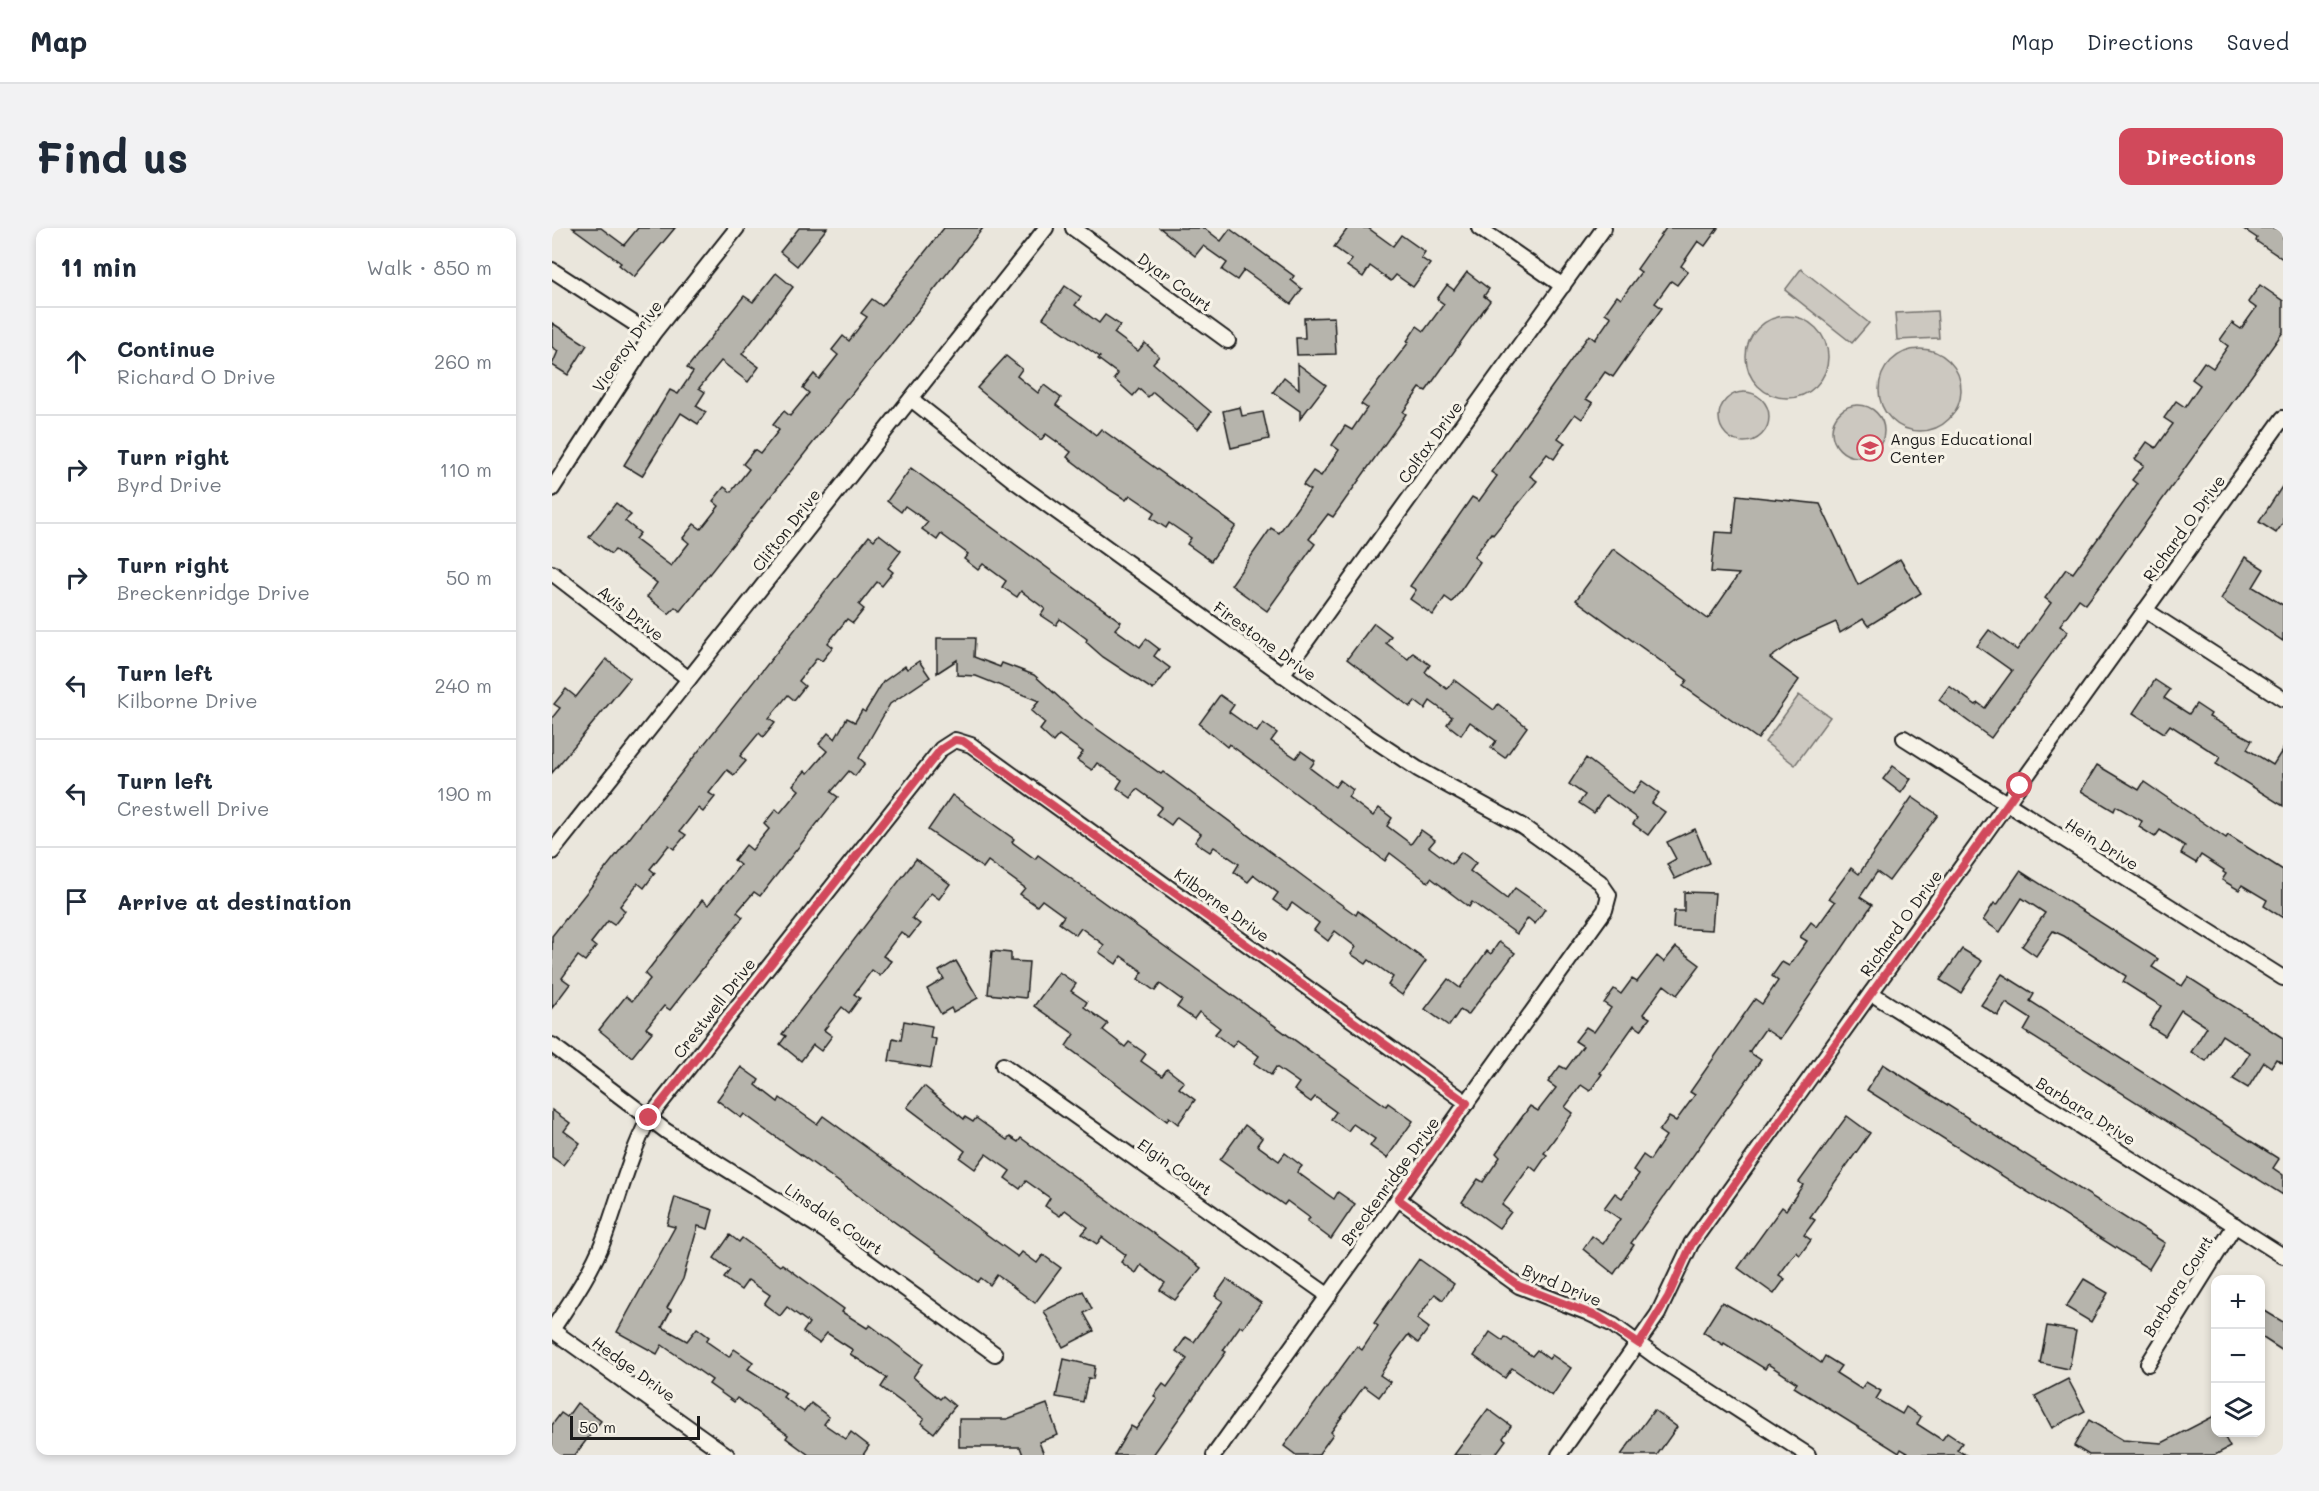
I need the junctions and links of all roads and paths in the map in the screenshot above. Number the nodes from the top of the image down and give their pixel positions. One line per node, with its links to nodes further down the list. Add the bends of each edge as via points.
1 (737, 228): 8 (street, Viceroy Drive)
2 (1046, 228): 10 (street, Clifton Drive)
3 (1073, 228): 9 (street, Dyar Court)
4 (1479, 228): 7 (street)
5 (1604, 228): 7 (street, Colfax Drive)
6 (552, 270): 8 (street)
7 (1563, 286): 15 (street, Colfax Drive)
8 (652, 335): 12 (street, Viceroy Drive)
9 (1228, 341)
10 (911, 399): 15 (street, Firestone Drive, via 1013,480); 16 (street, Clifton Drive)
11 (2283, 418): 14 (street, Richard O Drive)
12 (552, 489)
13 (552, 573): 16 (street, Avis Drive)
14 (2145, 610): 17 (street); 20 (street, Richard O Drive)
15 (1282, 675): 22 (street, Firestone Drive, via 1401,759 1521,826 1600,882)
16 (689, 679): 21 (street, Clifton Drive)
17 (2283, 699)
18 (1904, 738): 20 (street, Hein Drive)
19 (955, 740): 27 (street, Kilborne Drive, via 971,745); 28 (street, Crestwell Drive, via 941,749)
20 (2007, 803): 23 (street, Hein Drive); 24 (street, Richard O Drive)
21 (552, 852)
22 (1608, 895): 27 (street, Breckenridge Drive, via 1605,910)
23 (2283, 978)
24 (1871, 993): 30 (street, Barbara Drive); 34 (street, Richard O Drive, via 1691,1245 1668,1297)
25 (552, 1045): 28 (street)
26 (1003, 1065): 32 (street, Elgin Court)
27 (1467, 1103): 29 (street, Breckenridge Drive)
28 (649, 1118): 33 (street, Crestwell Drive, via 632,1153 604,1240); 35 (street, Linsdale Court, via 824,1230)
29 (1398, 1199): 32 (street, Breckenridge Drive); 34 (street, Byrd Drive, via 1519,1286 1599,1317)
30 (2235, 1225): 31 (street, Barbara Drive); 36 (street, Barbara Court)
31 (2283, 1256)
32 (1329, 1296): 38 (street, Breckenridge Drive)
33 (552, 1330): 37 (street, Hedge Drive)
34 (1639, 1344): 39 (street, Richard O Drive); 40 (street, Byrd Drive)
35 (995, 1354)
36 (2148, 1364)
37 (727, 1455)
38 (1214, 1455)
39 (1559, 1455)
40 (1808, 1455)

